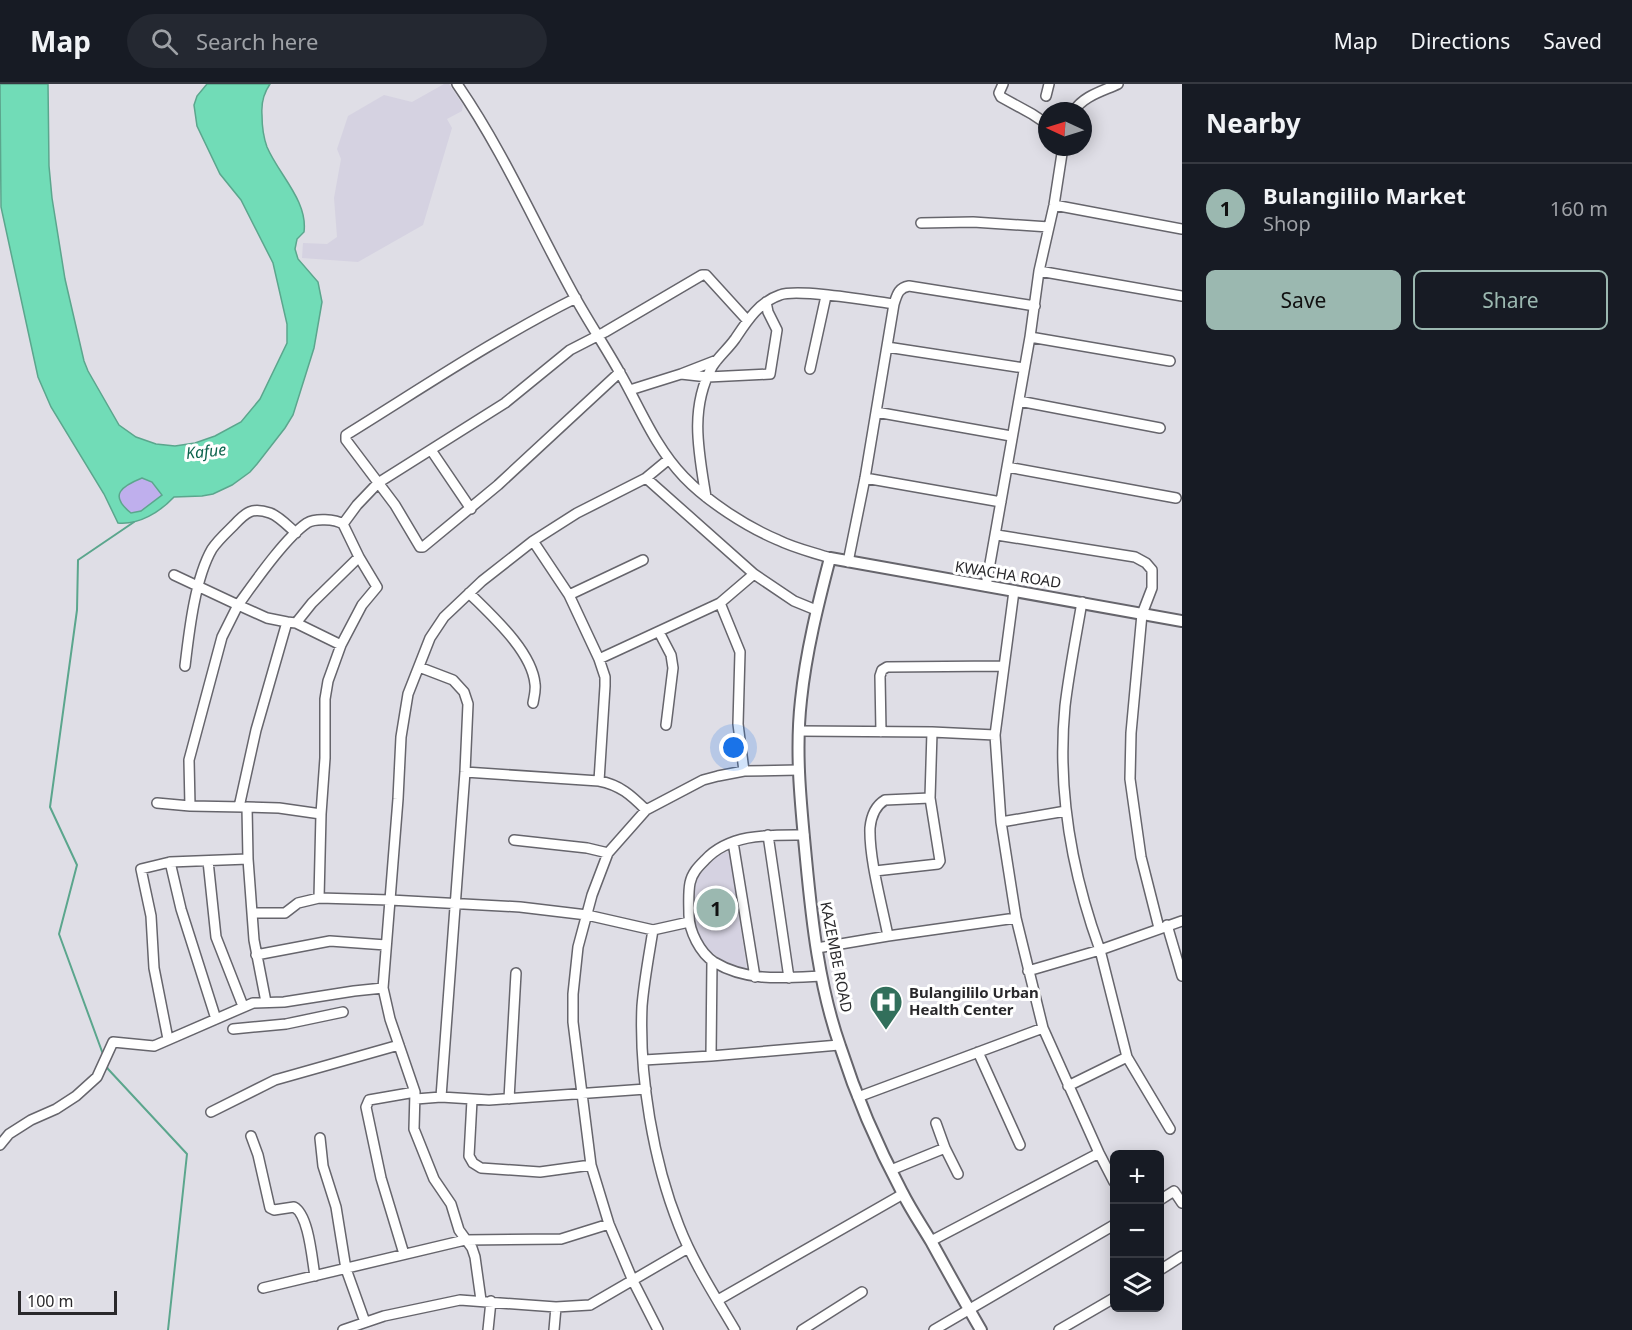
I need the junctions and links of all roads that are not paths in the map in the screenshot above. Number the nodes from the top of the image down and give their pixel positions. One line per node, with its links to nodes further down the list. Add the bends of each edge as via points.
1 (457, 84): 16 (street, via 498,150)
2 (1003, 84): 7 (street, via 1001,97)
3 (1049, 84): 5 (street)
4 (1119, 84): 6 (street)
5 (1046, 96)
6 (1082, 102)
7 (1038, 118)
8 (1062, 156): 9 (street)
9 (1054, 205): 11 (street); 12 (street)
10 (921, 223): 11 (street)
11 (1049, 227): 13 (street)
12 (1182, 229)
13 (1039, 271): 15 (street); 19 (street)
14 (826, 296): 17 (street, via 785,293); 18 (street); 27 (street)
15 (1182, 296)
16 (576, 298): 21 (street); 41 (street, via 527,323 346,435 346,441)
17 (766, 302): 20 (street); 30 (street, via 777,330 770,374)
18 (894, 304): 19 (street, via 898,291 909,286); 23 (street)
19 (1035, 306): 22 (street)
20 (747, 320): 21 (street, via 704,274); 24 (street)
21 (598, 335): 28 (street); 36 (street, via 570,350 505,403)
22 (1030, 337): 25 (street); 26 (street)
23 (887, 347): 26 (street); 33 (street)
24 (717, 360): 29 (street); 30 (street)
25 (1170, 361)
26 (1024, 368): 32 (street)
27 (810, 369)
28 (620, 372): 31 (street); 45 (street)
29 (681, 374): 30 (street); 31 (street)
30 (708, 377): 42 (street, via 697,425)
31 (630, 390): 37 (street)
32 (1019, 401): 34 (street); 35 (street)
33 (876, 412): 35 (street); 40 (street)
34 (1160, 428)
35 (1011, 435): 38 (street)
36 (431, 450): 41 (street); 45 (street)
37 (669, 459): 39 (street); 42 (street)
38 (1007, 467): 43 (street); 44 (street)
39 (646, 478): 49 (street, via 577,513); 54 (street)
40 (865, 478): 44 (street); 53 (street)
41 (378, 483): 45 (street, via 420,547); 46 (street)
42 (706, 497): 51 (street, via 772,538)
43 (1176, 498)
44 (1001, 502): 48 (street)
45 (471, 509)
46 (343, 524): 47 (street, via 312,521); 50 (street)
47 (296, 532): 56 (street, via 270,513 248,512 212,549); 63 (street)
48 (997, 535): 57 (street); 65 (street, via 1135,557 1152,570 1152,588)
49 (533, 541): 59 (street); 60 (street)
50 (359, 557): 67 (street); 69 (street, via 377,587 362,605)
51 (830, 558): 53 (main road, KWACHA ROAD); 64 (main road, KAZEMBE ROAD)
52 (643, 560): 60 (street)
53 (848, 562): 57 (main road, KWACHA ROAD)
54 (754, 574): 62 (street); 64 (street, via 794,601)
55 (174, 575): 56 (street)
56 (199, 586): 63 (street); 71 (street)
57 (986, 586): 58 (main road, KWACHA ROAD)
58 (1014, 591): 61 (main road, KWACHA ROAD); 72 (street)
59 (469, 593): 73 (street, via 444,617 430,638); 74 (street, via 503,626 524,655 536,686)
60 (569, 595): 70 (street)
61 (1082, 602): 65 (main road, KWACHA ROAD); 89 (street, via 1065,707)
62 (720, 603): 68 (street); 81 (street, via 740,652 738,724)
63 (238, 605): 67 (street, via 267,618); 86 (street, via 222,637 189,760)
64 (816, 610): 76 (main road, KAZEMBE ROAD)
65 (1142, 614): 66 (main road, KWACHA ROAD); 109 (street, via 1130,779 1141,856)
66 (1182, 621)
67 (292, 623): 69 (street); 87 (street, via 256,730)
68 (659, 632): 70 (street); 75 (street, via 673,668)
69 (341, 645): 90 (street, via 325,699)
70 (599, 659): 83 (street, via 605,677)
71 (185, 666)
72 (1003, 666): 77 (street, via 887,667 880,676); 79 (street)
73 (419, 667): 82 (street, via 453,680 464,692 468,704); 102 (street, via 408,694 401,737)
74 (533, 703)
75 (666, 725)
76 (799, 731): 77 (street); 80 (main road, KAZEMBE ROAD)
77 (881, 732): 78 (street)
78 (932, 732): 79 (street); 84 (street)
79 (995, 735): 91 (street)
80 (799, 770): 81 (street); 93 (main road, KAZEMBE ROAD)
81 (744, 771): 88 (street, via 703,780)
82 (465, 772): 83 (street); 103 (street)
83 (599, 781): 88 (street, via 623,789)
84 (930, 798): 100 (street, via 885,800 877,808 870,829); 100 (street, via 938,864)
85 (157, 803): 86 (street)
86 (190, 806): 87 (street)
87 (243, 807): 90 (street); 97 (street)
88 (646, 810): 96 (street)
89 (1066, 811): 91 (street); 114 (street, via 1085,909)
90 (321, 814): 101 (street)
91 (1001, 822): 106 (street)
92 (768, 835): 93 (street); 95 (street); 122 (street)
93 (804, 835): 113 (main road, KAZEMBE ROAD)
94 (514, 840): 96 (street)
95 (733, 842): 108 (street, via 710,855 695,870 690,883); 119 (street)
96 (608, 853): 105 (street)
97 (248, 859): 98 (street); 104 (street)
98 (208, 861): 99 (street); 126 (street, via 216,937)
99 (170, 862): 128 (street); 132 (street, via 143,867 141,871)
100 (875, 871): 111 (street)
101 (319, 898): 102 (street); 104 (street, via 298,903 285,913)
102 (390, 900): 103 (street); 112 (street)
103 (455, 904): 105 (street); 143 (street)
104 (252, 913): 115 (street)
105 (587, 915): 110 (street); 141 (street, via 578,947 573,994)
106 (1016, 918): 111 (street); 117 (street)
107 (1182, 921): 109 (street)
108 (689, 922): 110 (street); 116 (street, via 698,944)
109 (1163, 926): 114 (street); 121 (street)
110 (653, 930): 138 (street, via 642,1008)
111 (888, 936): 113 (street)
112 (386, 945): 115 (street, via 330,941); 123 (street)
113 (818, 948): 120 (main road, KAZEMBE ROAD)
114 (1100, 950): 117 (street); 137 (street)
115 (256, 955): 125 (street)
116 (712, 961): 119 (street); 136 (street)
117 (1028, 971): 130 (street)
118 (516, 973): 145 (street)
119 (755, 976): 122 (street)
120 (821, 976): 122 (street); 134 (main road, KAZEMBE ROAD)
121 (1182, 976)
122 (789, 978)
123 (384, 988): 124 (street); 133 (street)
124 (296, 1001): 125 (street); 129 (street)
125 (266, 1002): 126 (street)
126 (243, 1006): 128 (street)
127 (342, 1012): 129 (street)
128 (216, 1019): 132 (street)
129 (300, 1022): 131 (street)
130 (1043, 1028): 135 (street); 139 (street)
131 (233, 1029)
132 (168, 1039): 152 (street, via 154,1046 113,1042 97,1077 56,1109 9,1134)
133 (399, 1045): 142 (street); 147 (street, via 275,1080)
134 (839, 1045): 136 (street); 144 (main road, KAZEMBE ROAD)
135 (978, 1052): 144 (street); 153 (street)
136 (711, 1056): 138 (street)
137 (1127, 1057): 139 (street); 149 (street)
138 (644, 1059): 140 (street)
139 (1068, 1086): 155 (street)
140 (646, 1089): 141 (street); 168 (street, via 660,1165)
141 (582, 1094): 145 (street); 156 (street)
142 (415, 1096): 143 (street); 166 (street, via 414,1129); 169 (street, via 366,1103 381,1178)
143 (441, 1097): 146 (street)
144 (858, 1097): 157 (main road, KAZEMBE ROAD)
145 (509, 1099): 146 (street)
146 (472, 1100): 156 (street, via 469,1156 481,1168 540,1172)
147 (211, 1112)
148 (936, 1123): 154 (street)
149 (1170, 1129)
150 (251, 1136): 173 (street, via 270,1208 294,1207 300,1211)
151 (320, 1138): 172 (street)
152 (0, 1145)
153 (1020, 1145)
154 (945, 1148): 157 (street); 158 (street)
155 (1099, 1153): 159 (street); 167 (street)
156 (591, 1165): 164 (street)
157 (891, 1170): 161 (main road, KAZEMBE ROAD)
158 (958, 1174)
159 (1110, 1174)
160 (1178, 1189): 162 (street); 163 (street)
161 (903, 1194): 167 (main road, KAZEMBE ROAD); 177 (street)
162 (1164, 1198)
163 (1182, 1203)
164 (609, 1224): 166 (street, via 561,1239); 174 (street)
165 (1110, 1226): 181 (street)
166 (465, 1240): 169 (street); 179 (street, via 475,1257)
167 (931, 1240): 181 (main road, KAZEMBE ROAD)
168 (688, 1248): 174 (street); 177 (street)
169 (404, 1254): 172 (street)
170 (1182, 1256): 171 (street)
171 (1164, 1267)
172 (346, 1269): 173 (street); 182 (street)
173 (315, 1276): 175 (street)
174 (633, 1281): 180 (street, via 590,1305); 186 (street)
175 (263, 1288)
176 (862, 1292): 188 (street)
177 (718, 1300): 187 (street)
178 (1110, 1300): 191 (street)
179 (486, 1301): 180 (street); 182 (street, via 454,1301); 184 (street)
180 (556, 1307): 185 (street)
181 (969, 1310): 189 (street); 190 (main road, KAZEMBE ROAD)
182 (365, 1322): 183 (street)
183 (343, 1330)
184 (488, 1330)
185 (554, 1330)
186 (658, 1330)
187 (735, 1330)
188 (802, 1330)
189 (934, 1330)
190 (981, 1330)
191 (1059, 1330)

